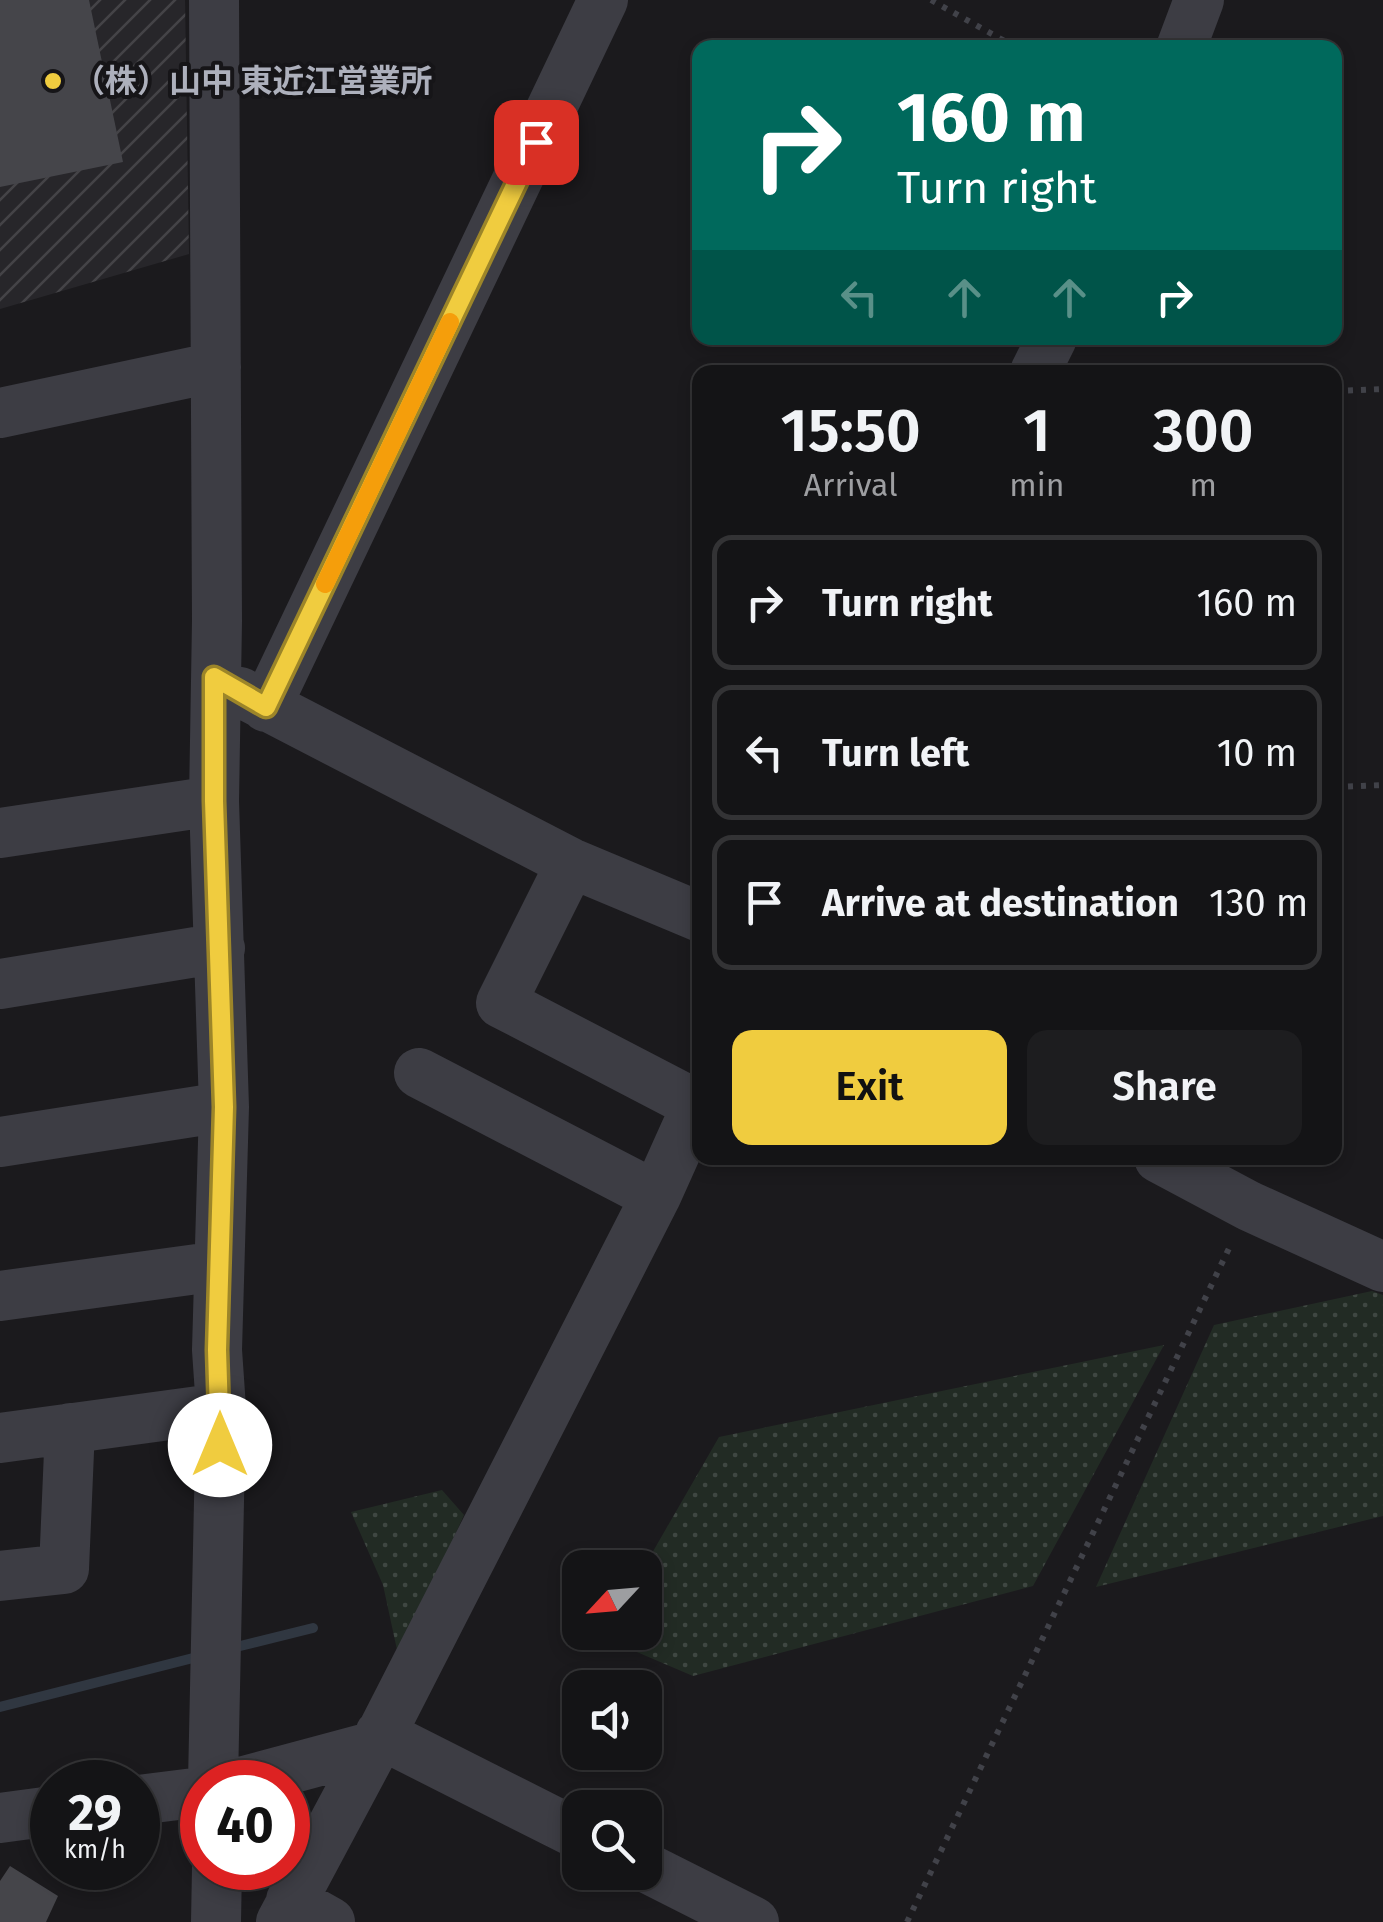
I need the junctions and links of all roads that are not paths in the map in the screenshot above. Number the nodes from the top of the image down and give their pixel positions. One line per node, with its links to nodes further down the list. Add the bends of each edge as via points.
1 (214, 0): 5 (street)
2 (604, 0): 8 (street)
3 (1199, 0): 4 (street)
4 (1184, 40)
5 (216, 367): 6 (street); 7 (street)
6 (0, 413)
7 (214, 677): 8 (street); 9 (street)
8 (266, 707): 11 (street)
9 (214, 801): 10 (street); 13 (street)
10 (0, 833)
11 (571, 863): 12 (street); 16 (street, via 500,1003)
12 (692, 914)
13 (220, 948): 14 (street); 17 (street)
14 (0, 984)
15 (419, 1074): 21 (street)
16 (692, 1099)
17 (224, 1107): 19 (street); 22 (street)
18 (692, 1117): 21 (street)
19 (0, 1142)
20 (1172, 1165): 23 (street)
21 (656, 1196): 29 (street)
22 (219, 1266): 24 (street); 25 (street)
23 (1383, 1267)
24 (0, 1296)
25 (221, 1408): 26 (street); 30 (street)
26 (70, 1428): 27 (street); 28 (street, via 64,1570)
27 (0, 1438)
28 (0, 1576)
29 (378, 1740): 31 (street); 34 (street); 37 (street)
30 (214, 1760)
31 (310, 1761)
32 (30, 1814): 33 (street)
33 (0, 1818)
34 (562, 1826)
35 (662, 1876): 39 (street)
36 (216, 1890): 38 (street)
37 (301, 1915)
38 (216, 1922)
39 (754, 1922)

